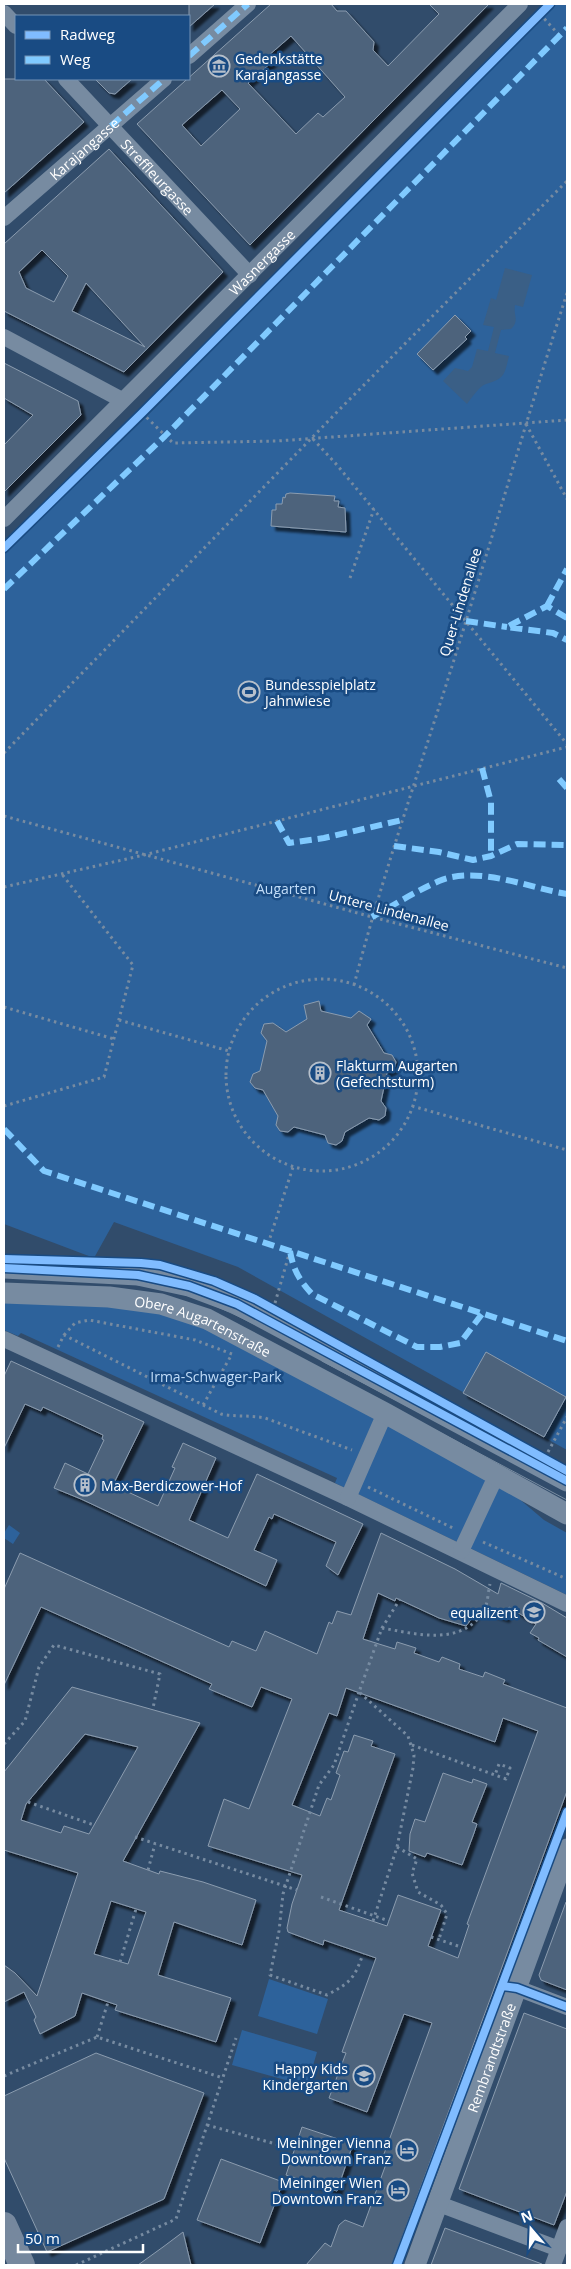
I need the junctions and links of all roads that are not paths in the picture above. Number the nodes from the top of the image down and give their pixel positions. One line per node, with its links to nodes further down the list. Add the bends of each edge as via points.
1 (248, 4): 5 (street)
2 (535, 9): 10 (street, Wasnergasse)
3 (4, 13): 4 (street)
4 (15, 25)
5 (190, 55)
6 (67, 80): 8 (street, Streffleurgasse)
7 (163, 80): 8 (street, Karajangasse)
8 (111, 126): 9 (street, Karajangasse); 10 (street, Streffleurgasse)
9 (4, 218)
10 (250, 276): 12 (street, Wasnergasse)
11 (4, 337): 12 (street)
12 (122, 400): 13 (street, Wasnergasse)
13 (4, 519)
14 (4, 1268): 19 (street, Obere Augartenstraße, via 138,1275 197,1289 237,1304)
15 (4, 1293): 17 (street, Obere Augartenstraße, via 108,1297 161,1304 207,1319)
16 (4, 1340): 20 (street)
17 (385, 1413): 18 (street, Obere Augartenstraße); 20 (street)
18 (497, 1474): 21 (street, Obere Augartenstraße); 22 (street)
19 (567, 1481)
20 (348, 1498): 22 (street)
21 (567, 1514)
22 (461, 1551): 23 (street)
23 (567, 1604)
24 (567, 1849): 25 (street, Rembrandtstraße)
25 (517, 1988): 26 (street); 27 (street, Rembrandtstraße)
26 (567, 2007)
27 (438, 2204): 30 (street); 32 (street, Rembrandtstraße)
28 (4, 2225): 31 (main road)
29 (567, 2227): 30 (street)
30 (559, 2249): 33 (street)
31 (22, 2265)
32 (416, 2265)
33 (553, 2265)

